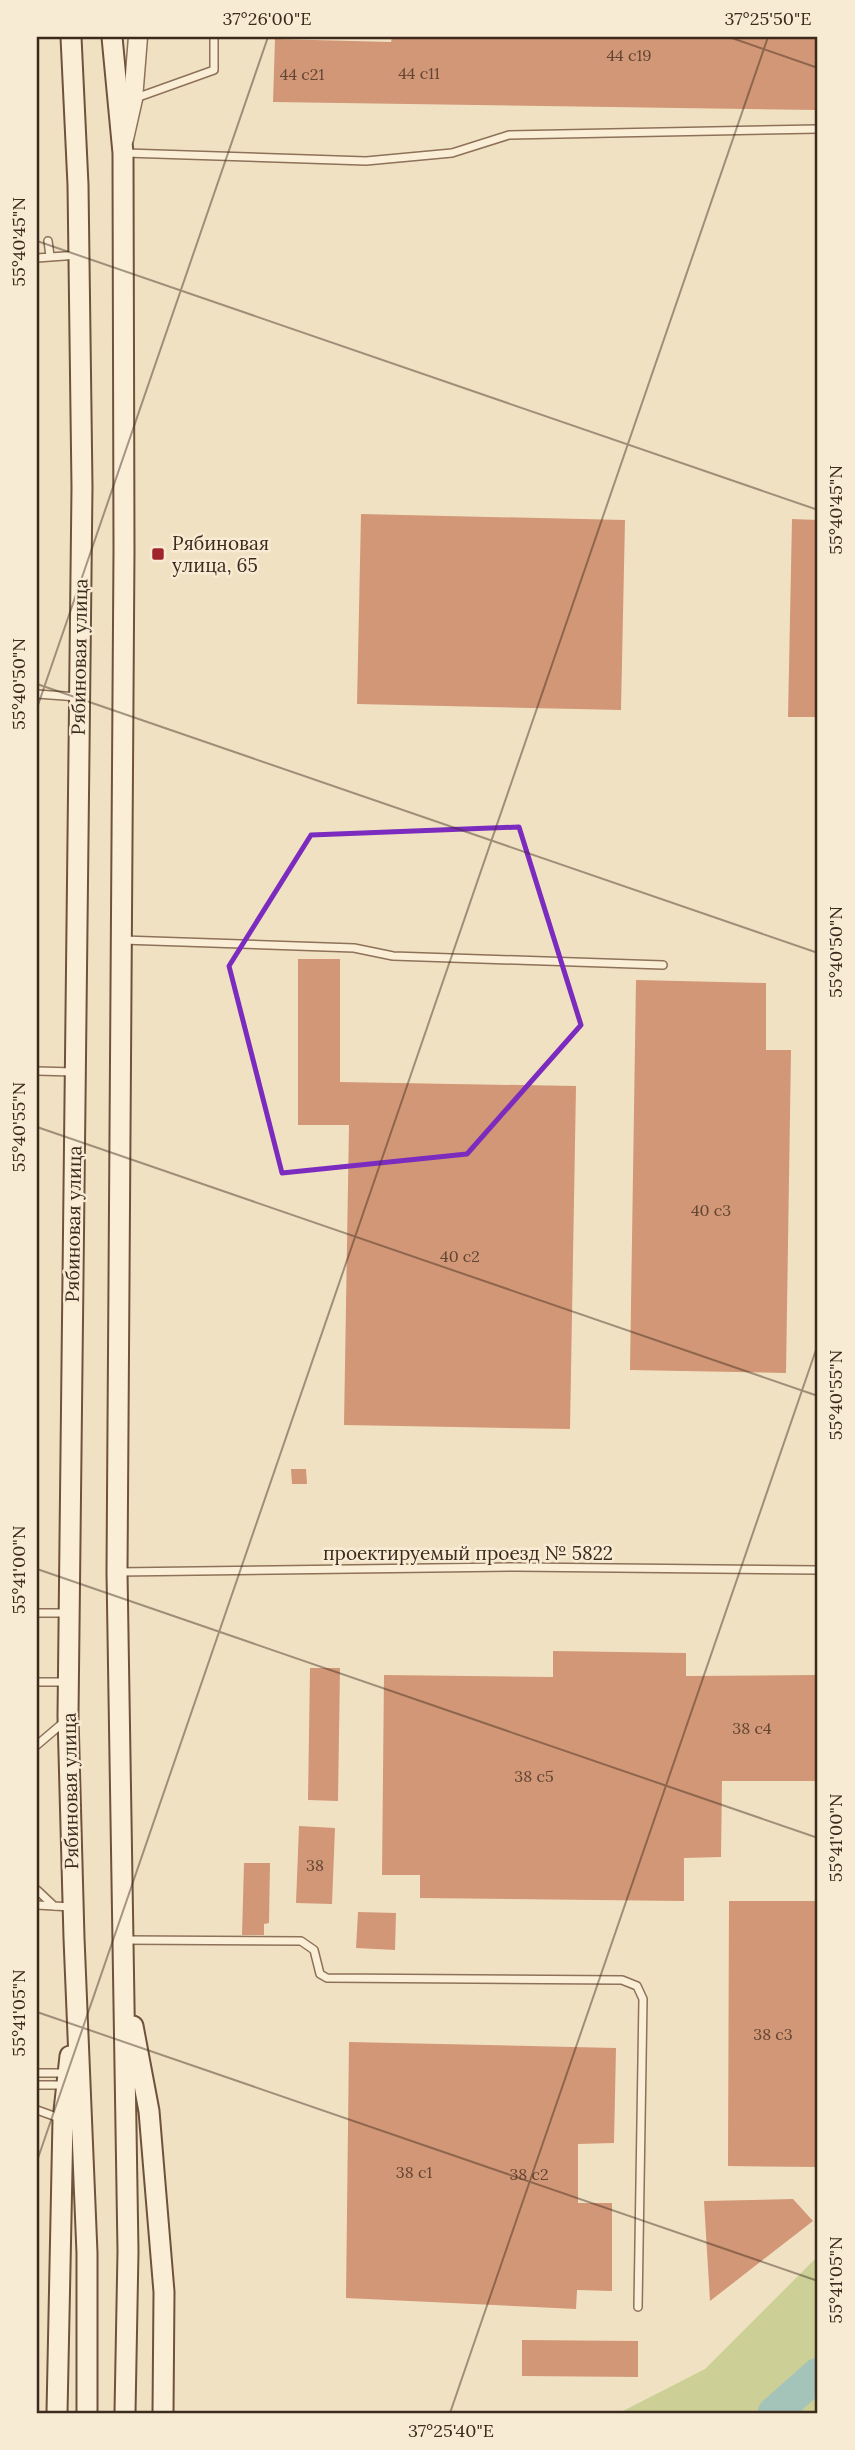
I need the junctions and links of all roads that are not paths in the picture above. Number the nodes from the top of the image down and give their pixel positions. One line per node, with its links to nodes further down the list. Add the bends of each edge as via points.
1 (63, 37): 6 (street, Рябиновая улица)
2 (71, 37): 6 (main road)
3 (112, 37): 9 (main road)
4 (138, 37): 7 (street)
5 (214, 37): 7 (lane, via 214,70)
6 (73, 74): 11 (main road, Рябиновая улица)
7 (133, 99): 9 (street)
8 (818, 129): 9 (lane, via 509,135 452,153 366,161)
9 (123, 149): 16 (main road)
10 (48, 242): 12 (lane)
11 (79, 255): 12 (lane); 15 (main road, Рябиновая улица)
12 (50, 256): 13 (lane)
13 (37, 258)
14 (37, 694): 15 (lane)
15 (79, 697): 19 (main road, Рябиновая улица)
16 (121, 940): 17 (lane); 21 (main road)
17 (663, 965)
18 (37, 1071): 19 (lane)
19 (74, 1072): 23 (main road, Рябиновая улица)
20 (818, 1570): 21 (lane, проектируемый проезд № 5822, via 516,1567)
21 (117, 1572): 31 (main road)
22 (37, 1613): 23 (lane)
23 (69, 1614): 25 (main road, Рябиновая улица)
24 (37, 1682): 25 (lane)
25 (68, 1682): 26 (main road, Рябиновая улица)
26 (68, 1716): 27 (lane); 30 (main road, Рябиновая улица)
27 (37, 1745)
28 (37, 1890): 30 (lane)
29 (37, 1905): 30 (lane)
30 (64, 1907): 33 (main road, Рябиновая улица)
31 (122, 1940): 32 (main road); 39 (lane, via 301,1941 314,1950 320,1974 327,1978 622,1980 637,1986 643,1998)
32 (122, 1966): 42 (main road, via 128,2252); 43 (main road, via 150,2124 164,2292)
33 (78, 1996): 35 (main road); 41 (main road, Рябиновая улица)
34 (37, 2073): 35 (lane)
35 (67, 2079): 36 (lane); 38 (main road)
36 (37, 2085)
37 (37, 2110): 38 (lane)
38 (63, 2120): 40 (main road)
39 (638, 2307)
40 (57, 2413)
41 (87, 2413)
42 (125, 2413)
43 (163, 2413)

